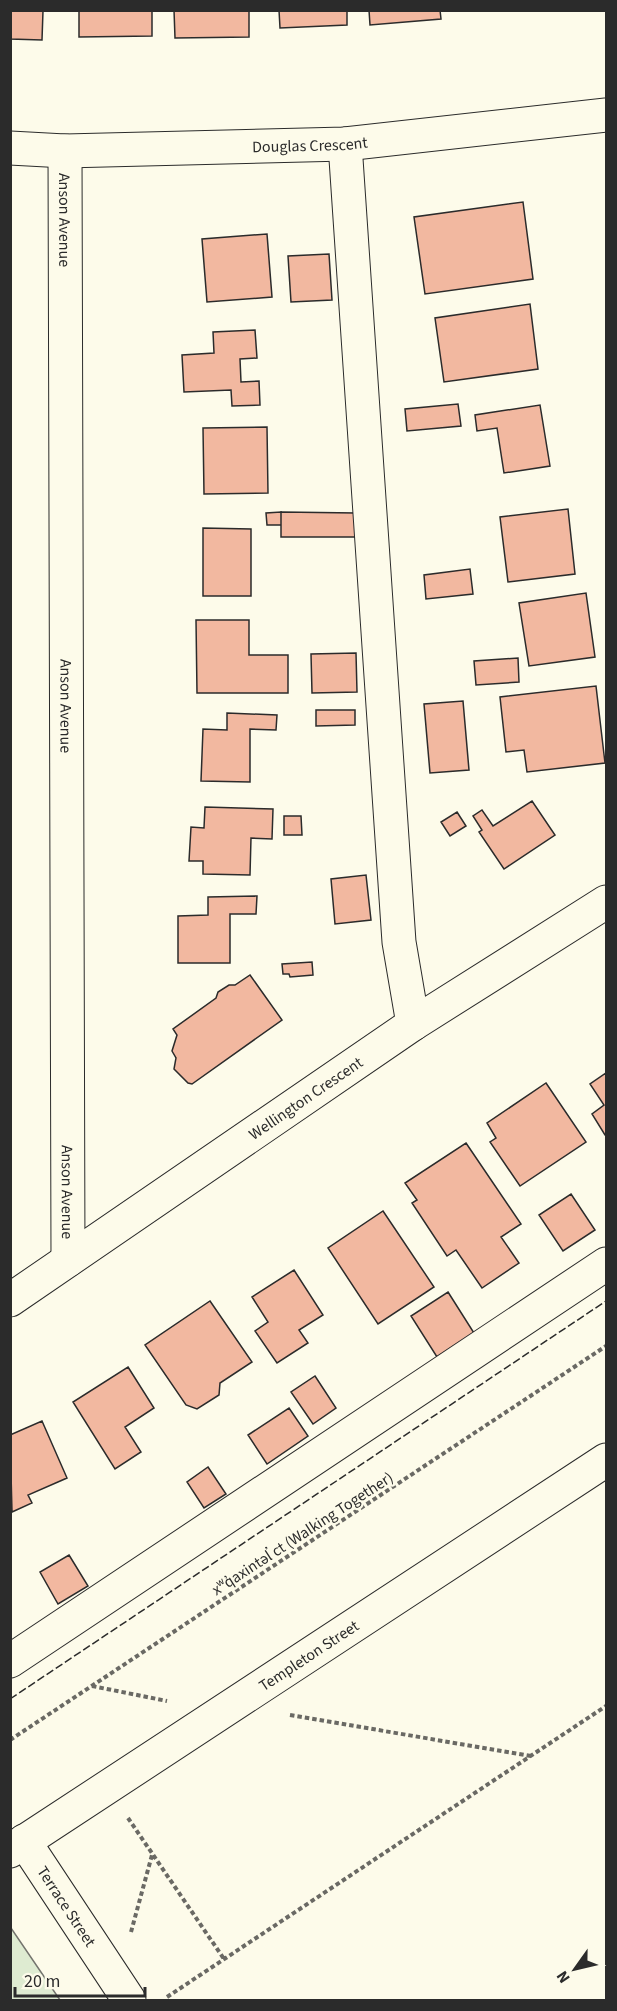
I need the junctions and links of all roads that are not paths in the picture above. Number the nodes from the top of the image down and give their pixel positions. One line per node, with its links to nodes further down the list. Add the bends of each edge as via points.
1 (606, 115): 2 (street, Douglas Crescent)
2 (345, 144): 4 (street, Douglas Crescent); 6 (street, via 399,942)
3 (10, 148): 4 (street, Douglas Crescent)
4 (65, 151): 7 (street, Anson Avenue)
5 (606, 902): 6 (street, Wellington Crescent)
6 (413, 1023): 7 (street, Wellington Crescent)
7 (68, 1260): 9 (street, Wellington Crescent)
8 (606, 1264): 11 (street)
9 (10, 1300)
10 (606, 1460): 12 (street, Templeton Street)
11 (10, 1661)
12 (17, 1846): 13 (street, Terrace Street)
13 (123, 1991)

